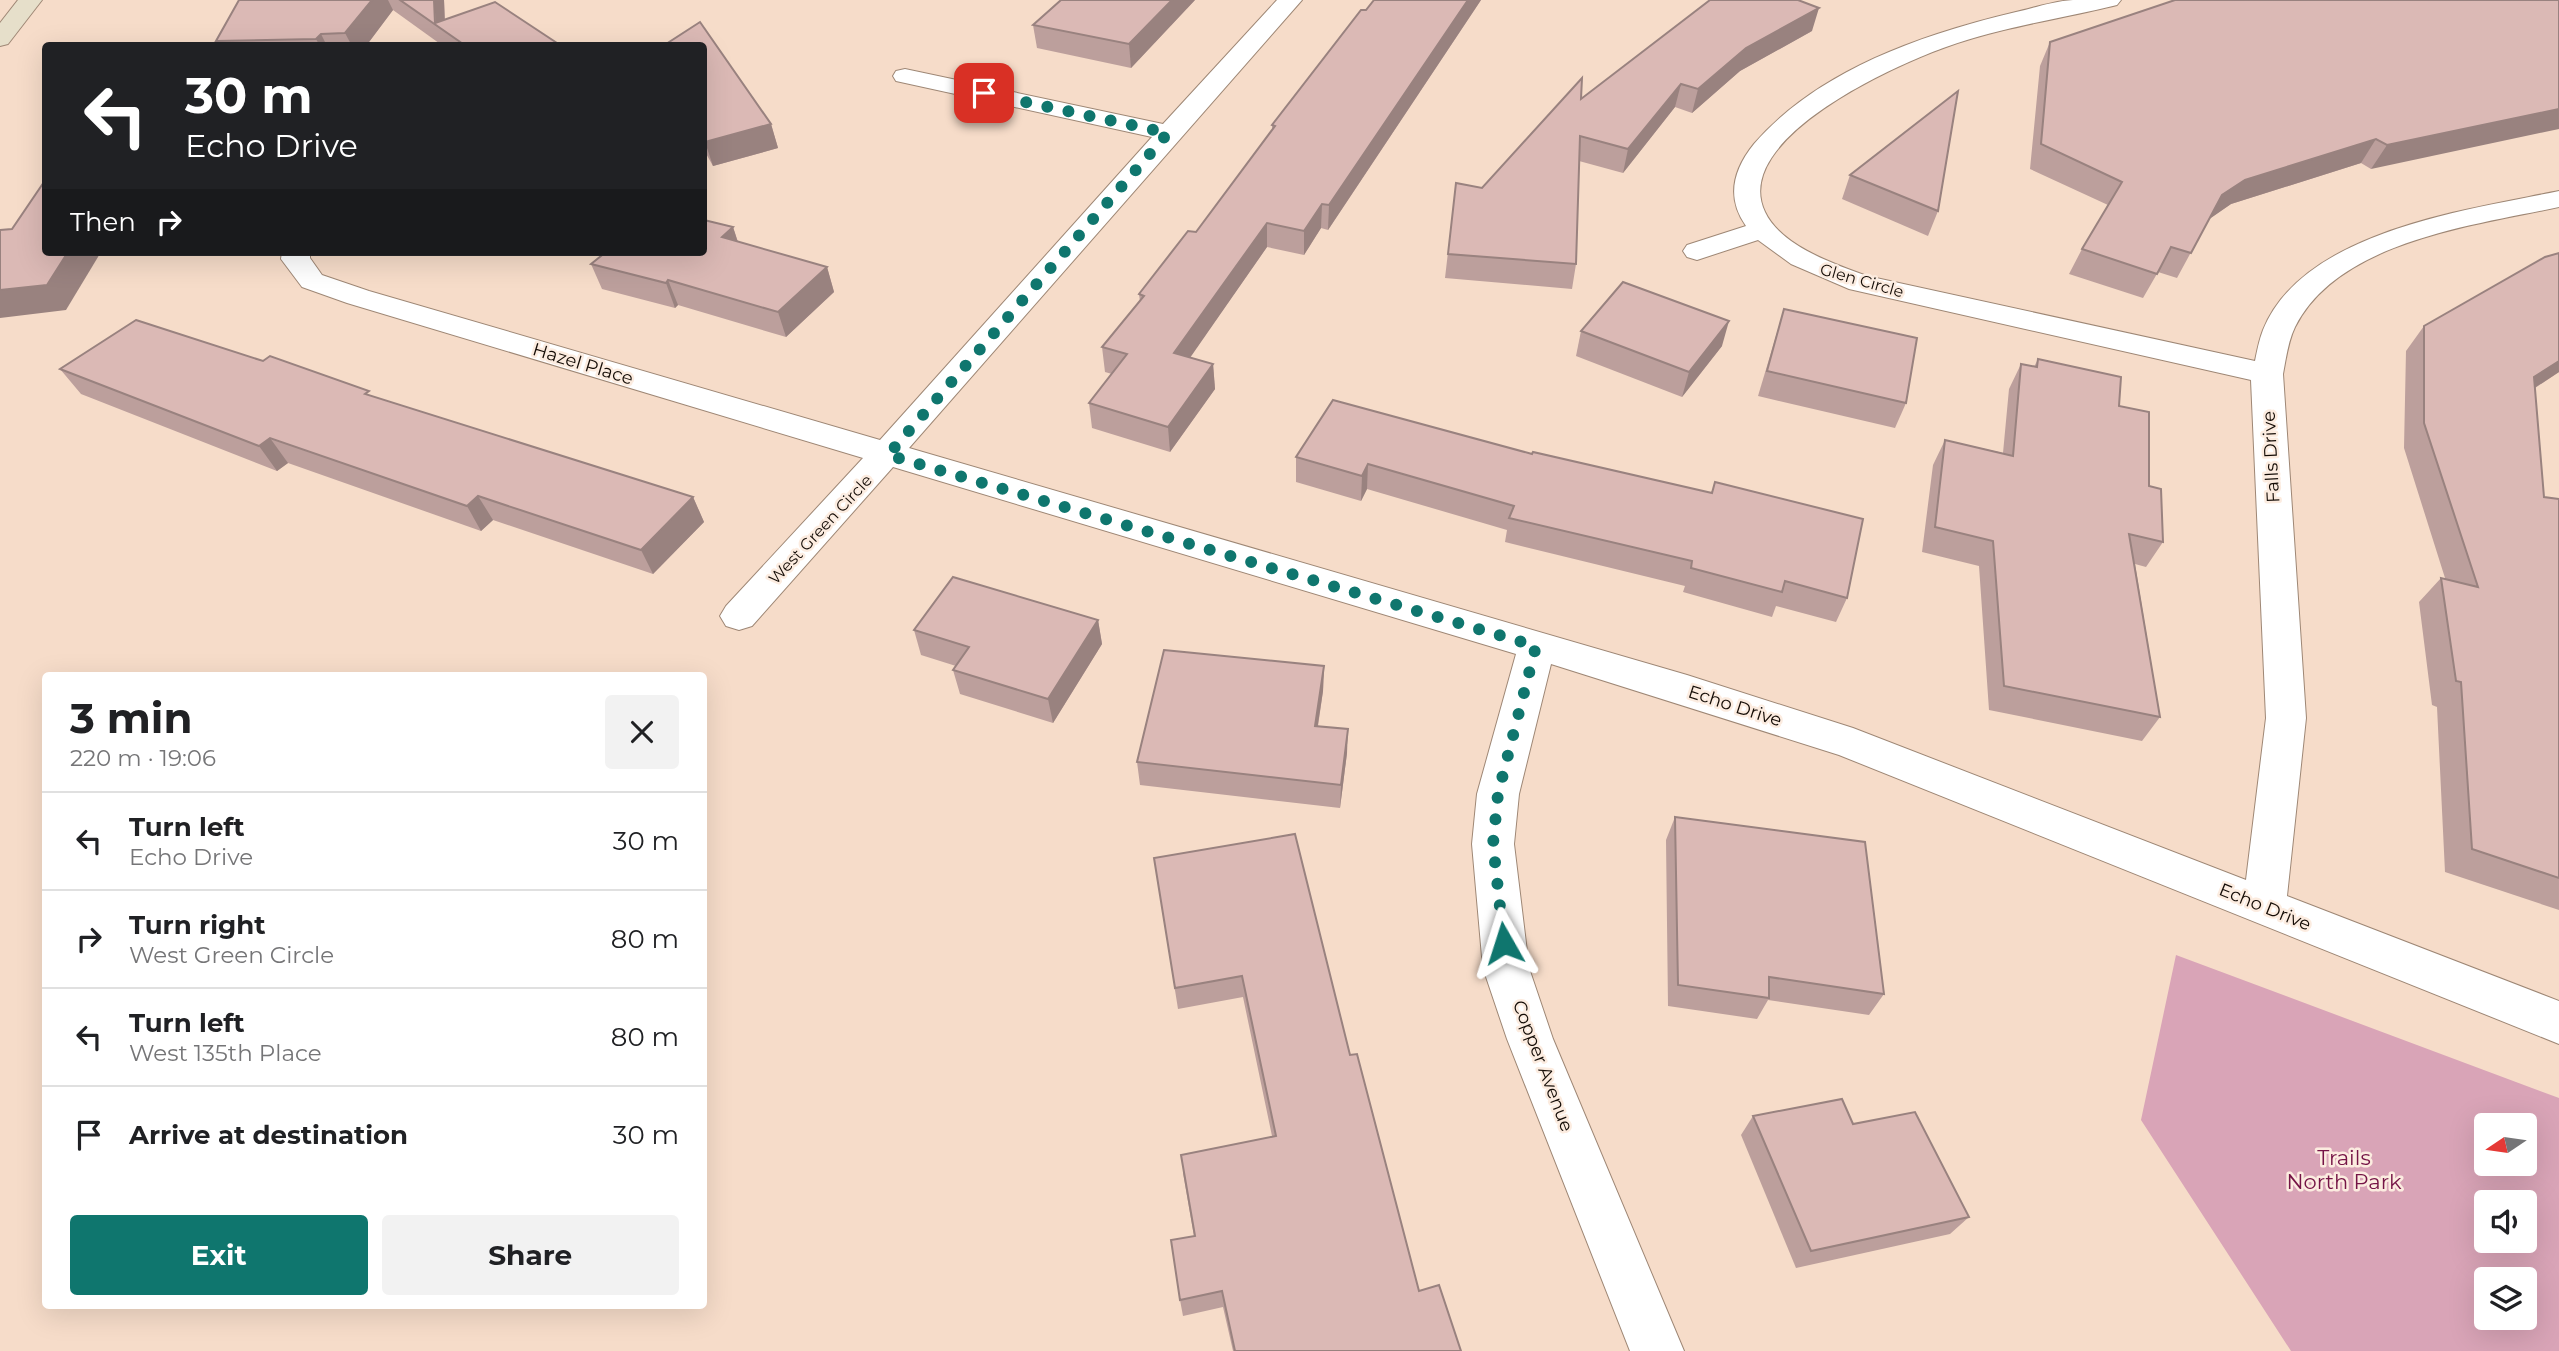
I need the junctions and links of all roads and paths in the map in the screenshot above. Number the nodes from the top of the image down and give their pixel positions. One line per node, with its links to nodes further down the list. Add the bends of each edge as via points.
1 (30, 0): 4 (main road)
2 (1290, 0): 6 (street, West Green Circle)
3 (2109, 0): 8 (street, Glen Circle, via 1986,26 1910,53 1851,82 1807,111 1777,133 1748,176 1746,197)
4 (0, 38)
5 (905, 75): 6 (street)
6 (1168, 133): 12 (street, West Green Circle)
7 (2559, 199): 11 (street, Falls Drive, via 2414,232 2368,248 2326,272 2280,320 2269,346)
8 (1764, 229): 9 (street); 11 (street, Glen Circle, via 1787,251 1820,270 1859,283)
9 (1697, 251)
10 (295, 256): 12 (street, Hazel Place, via 312,281 358,297)
11 (2267, 374): 15 (street, Falls Drive, via 2286,718)
12 (888, 455): 13 (street, West Green Circle); 14 (street, Echo Drive)
13 (739, 617)
14 (1536, 646): 15 (street, Echo Drive, via 1853,744); 17 (street, Copper Avenue, via 1498,794 1493,844 1506,968 1530,1039)
15 (2264, 907): 16 (street, Echo Drive)
16 (2559, 1023)
17 (1657, 1351)

